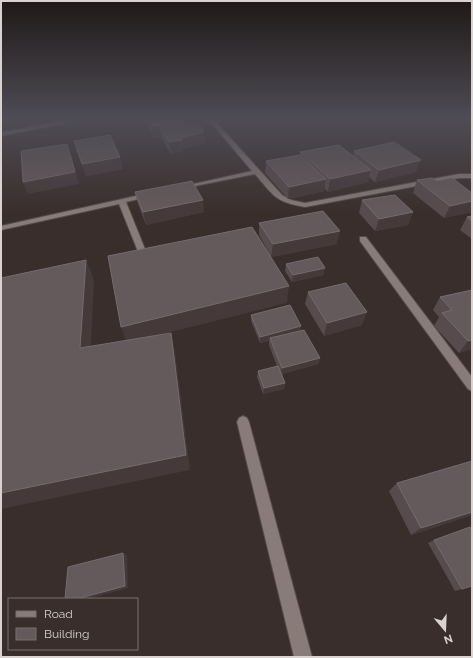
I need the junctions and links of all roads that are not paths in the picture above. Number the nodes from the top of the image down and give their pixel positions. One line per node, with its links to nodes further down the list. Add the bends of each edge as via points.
1 (238, 151): 2 (street)
2 (256, 172): 3 (street, via 279,197 305,205 459,176); 4 (street)
3 (472, 176)
4 (174, 190)
5 (160, 193): 6 (street)
6 (122, 201): 7 (street); 9 (street)
7 (1, 228)
8 (363, 239): 10 (street)
9 (142, 254)
10 (472, 386)
11 (243, 422): 12 (street)
12 (303, 657)

